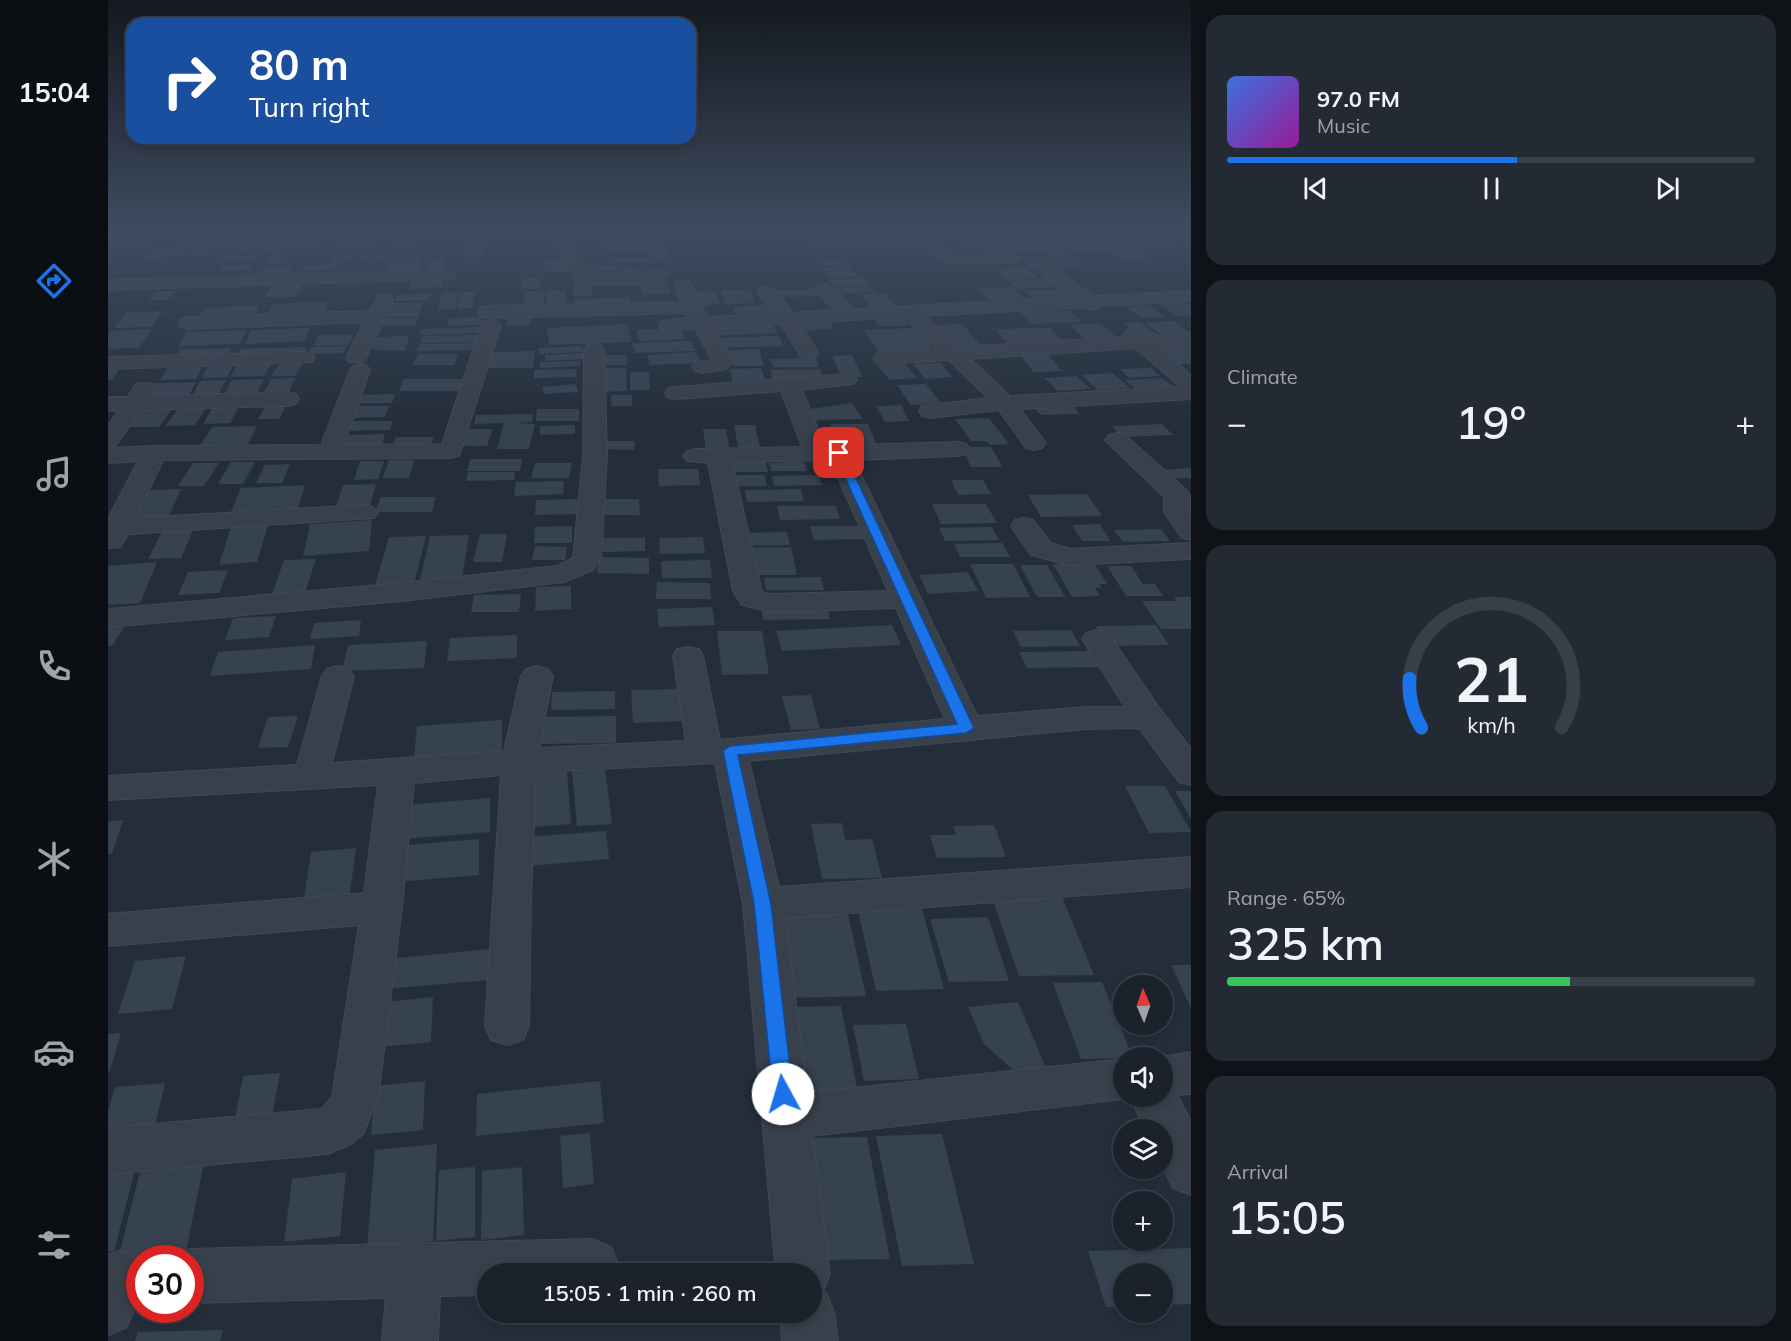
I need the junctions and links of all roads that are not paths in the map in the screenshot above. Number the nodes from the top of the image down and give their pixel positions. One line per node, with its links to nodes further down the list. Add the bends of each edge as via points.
1 (687, 294): 10 (street)
2 (768, 294): 13 (street)
3 (828, 294): 11 (street)
4 (1078, 294): 7 (street)
5 (1191, 296): 7 (street)
6 (386, 297): 12 (street)
7 (1087, 300): 9 (street); 17 (street)
8 (200, 304): 14 (street)
9 (909, 311): 11 (street); 20 (street)
10 (697, 315): 13 (street); 15 (street); 25 (street, via 723,361); 40 (street, via 489,319 452,452)
11 (849, 315): 13 (street)
12 (375, 316): 14 (street); 40 (street)
13 (787, 318): 19 (street)
14 (188, 323): 23 (street)
15 (669, 325)
16 (1191, 339): 17 (street)
17 (1142, 343): 20 (street); 28 (street)
18 (594, 349): 51 (street, via 595,457 587,558 583,564 564,574)
19 (808, 353)
20 (953, 354): 22 (street); 33 (street)
21 (305, 358): 23 (street)
22 (883, 358)
23 (163, 361): 24 (street); 32 (street)
24 (108, 363)
25 (702, 367)
26 (846, 380): 27 (street)
27 (789, 384): 29 (street); 42 (street)
28 (1191, 386)
29 (676, 393)
30 (1191, 393): 33 (street)
31 (288, 399): 32 (street)
32 (135, 403): 34 (street); 37 (street)
33 (1005, 403): 35 (street); 38 (street)
34 (108, 404)
35 (930, 411)
36 (1118, 440): 44 (street)
37 (108, 443)
38 (1034, 443)
39 (958, 449): 42 (street)
40 (330, 452): 41 (street)
41 (154, 453): 43 (street); 48 (street)
42 (828, 453): 50 (street); 50 (street, via 707,456 747,591 752,599 772,603)
43 (108, 456)
44 (1184, 495): 47 (street, via 1177,512)
45 (365, 513): 48 (street)
46 (1024, 526): 49 (street, via 1041,549 1069,557)
47 (1191, 532)
48 (111, 534)
49 (1191, 551)
50 (908, 598): 57 (street)
51 (108, 618)
52 (1097, 639): 56 (street)
53 (688, 656): 58 (street)
54 (338, 676): 62 (street)
55 (537, 676): 59 (street)
56 (1148, 717): 57 (street); 61 (street)
57 (966, 728): 58 (street)
58 (718, 752): 59 (street); 65 (street)
59 (519, 761): 60 (street); 68 (street)
60 (398, 772): 62 (street); 66 (street)
61 (1191, 773)
62 (311, 777): 63 (street)
63 (108, 788)
64 (1191, 872): 65 (street)
65 (763, 904): 73 (street)
66 (382, 907): 67 (street); 74 (street, via 355,1097 343,1124 328,1131)
67 (108, 930)
68 (507, 1026)
69 (1191, 1073): 70 (street)
70 (1173, 1075)
71 (1113, 1081): 73 (street)
72 (1159, 1107): 75 (street)
73 (786, 1117): 76 (street)
74 (108, 1151)
75 (1191, 1171)
76 (802, 1263)
77 (477, 1269): 78 (street)
78 (415, 1270): 79 (street); 81 (street)
79 (204, 1276)
80 (808, 1323): 82 (street)
81 (410, 1341)
82 (810, 1341)

